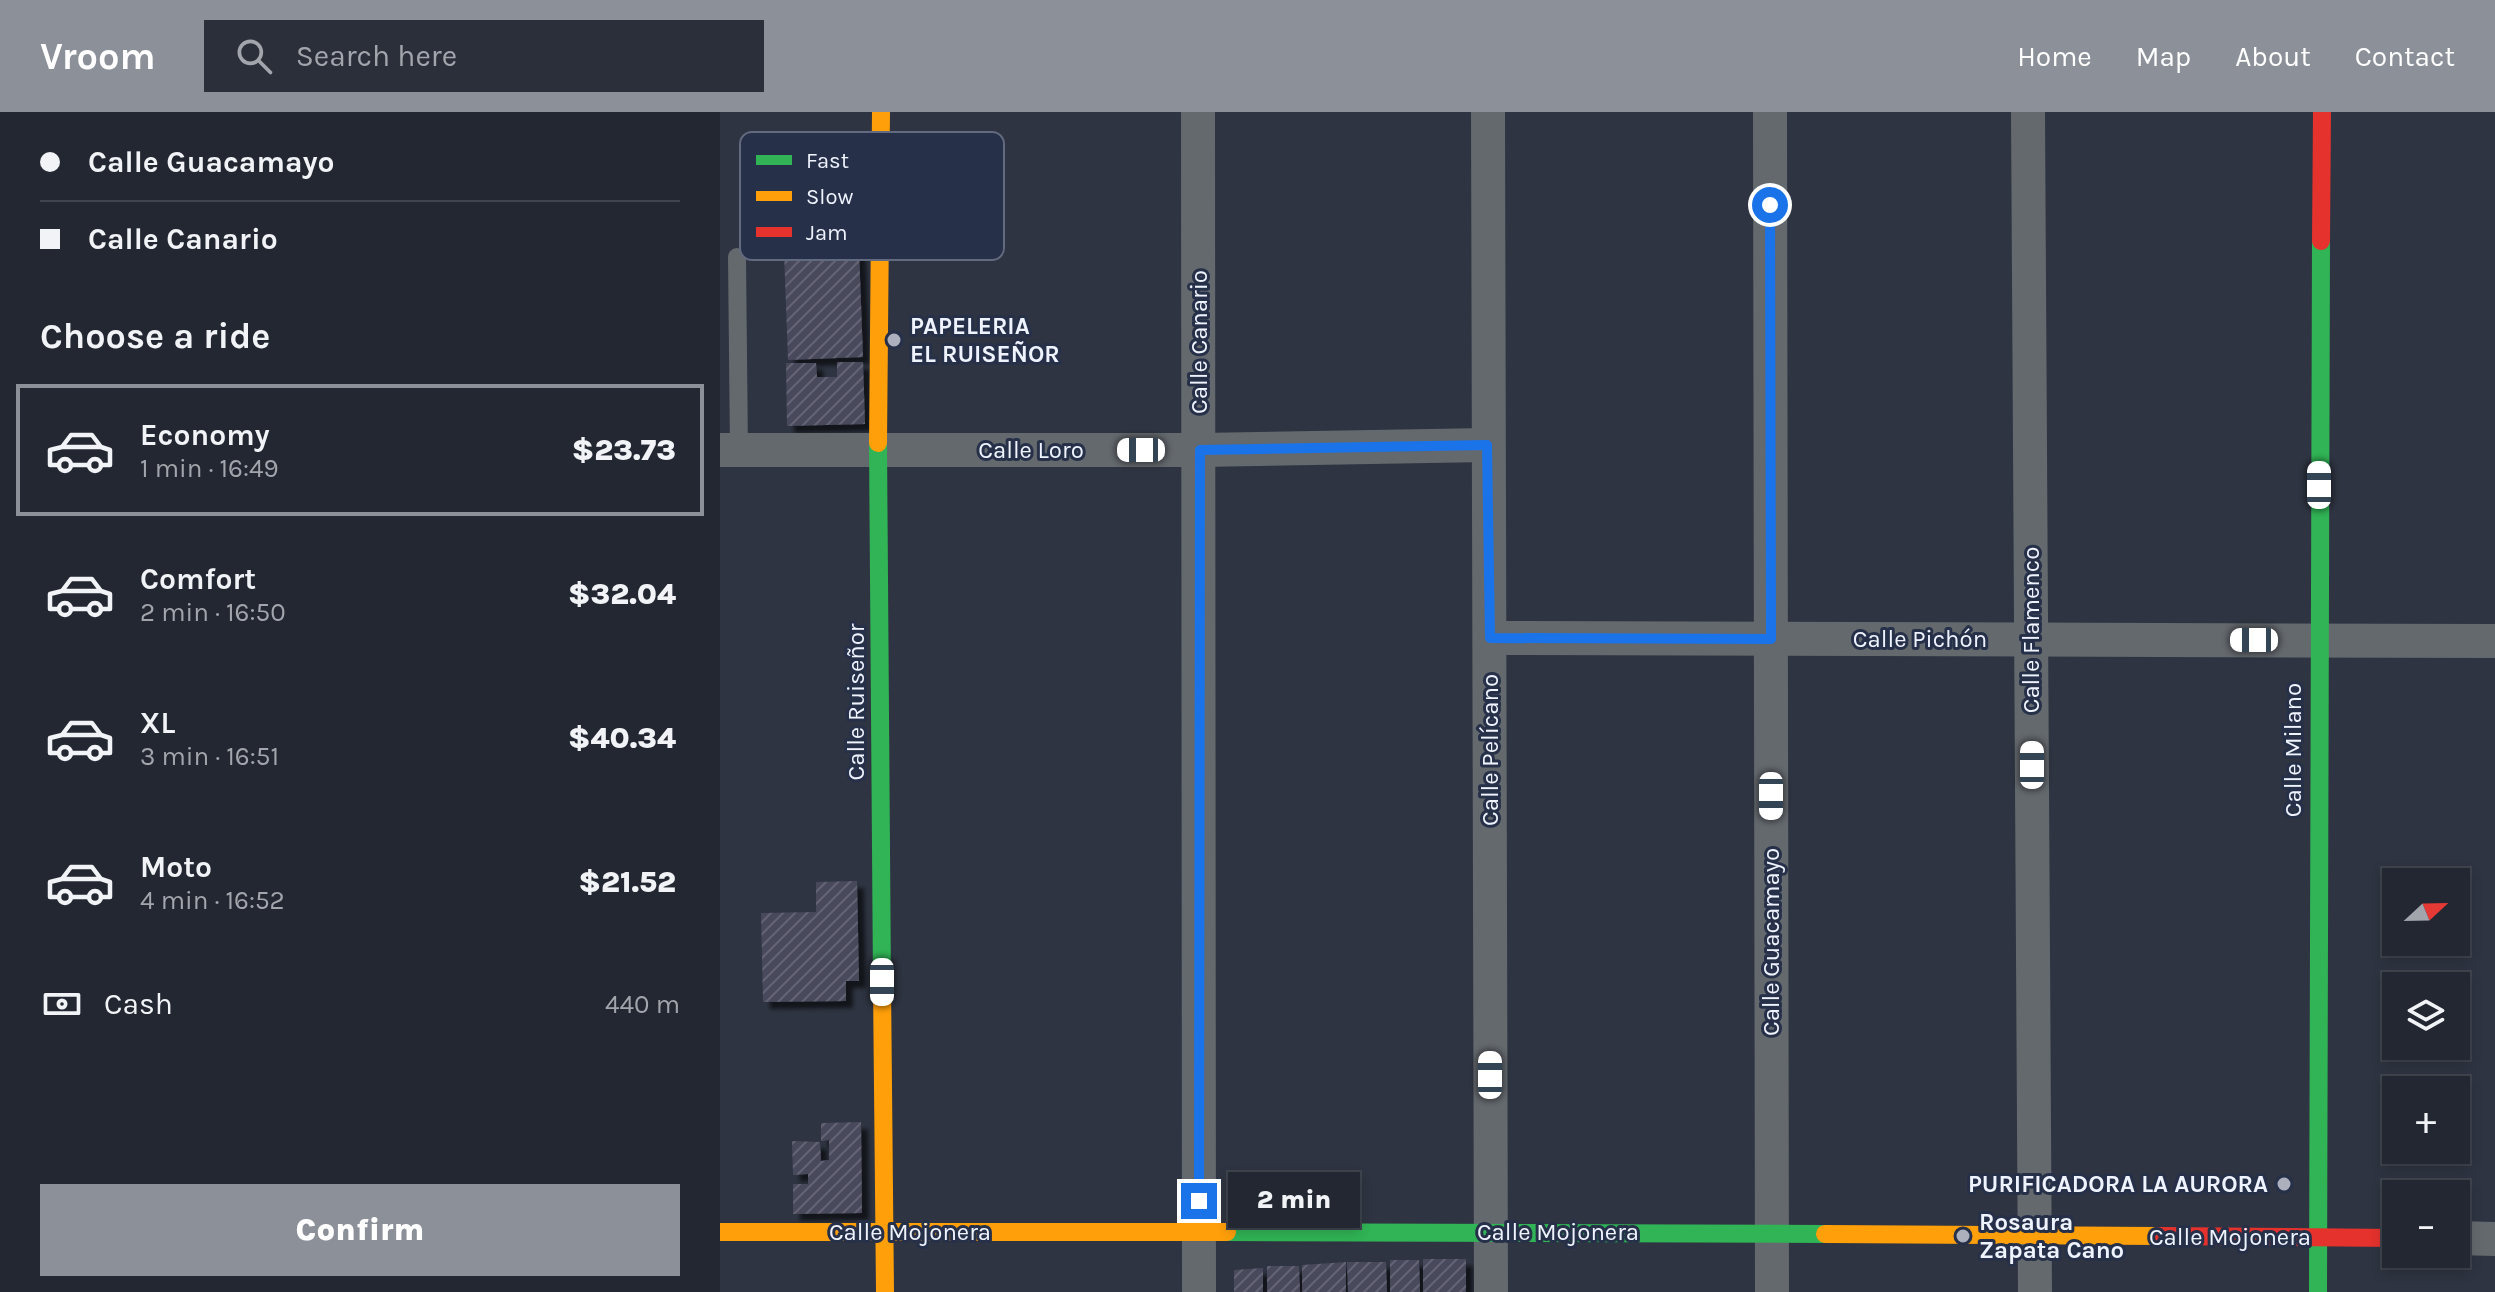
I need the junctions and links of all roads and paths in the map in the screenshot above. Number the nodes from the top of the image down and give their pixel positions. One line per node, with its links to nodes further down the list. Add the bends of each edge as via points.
1 (881, 112): 7 (street, Calle Ruiseñor)
2 (1198, 112): 13 (street, Calle Canario)
3 (1770, 112): 15 (street, Calle Guacamayo)
4 (2028, 112): 16 (street, Calle Flamenco)
5 (2322, 112): 17 (street, Calle Milano)
6 (1487, 113): 10 (street, Calle Pelícano)
7 (881, 132)
8 (737, 257): 12 (lane)
9 (880, 260): 11 (street, Calle Ruiseñor)
10 (1487, 445): 13 (street, Calle Loro); 14 (street, Calle Pelícano)
11 (878, 449): 12 (street, Calle Loro); 13 (street, Calle Loro); 20 (street, Calle Ruiseñor)
12 (730, 450)
13 (1200, 450): 21 (street, Calle Canario)
14 (1490, 638): 15 (street, Calle Pichón); 22 (street, Calle Pelícano)
15 (1771, 639): 16 (street, Calle Pichón); 23 (street, Calle Guacamayo)
16 (2031, 639): 17 (street, Calle Pichón); 24 (street, Calle Flamenco)
17 (2317, 640): 18 (street, Calle Pichón); 25 (street, Calle Milano)
18 (2495, 641)
19 (720, 1232): 20 (street, Calle Mojonera)
20 (884, 1232): 21 (street, Calle Mojonera); 29 (street, Calle Ruiseñor)
21 (1199, 1232): 22 (street, Calle Mojonera); 30 (street, Calle Canario)
22 (1491, 1232): 23 (street, Calle Mojonera); 31 (street, Calle Pelícano)
23 (1772, 1234): 24 (street, Calle Mojonera); 32 (street, Calle Guacamayo)
24 (2035, 1236): 25 (street, Calle Mojonera); 33 (street, Calle Flamenco)
25 (2318, 1237): 26 (street, Calle Mojonera); 34 (street, Calle Milano)
26 (2382, 1238)
27 (2470, 1238): 28 (street)
28 (2495, 1239)
29 (885, 1292)
30 (1199, 1292)
31 (1491, 1292)
32 (1772, 1292)
33 (2035, 1292)
34 (2318, 1292)

